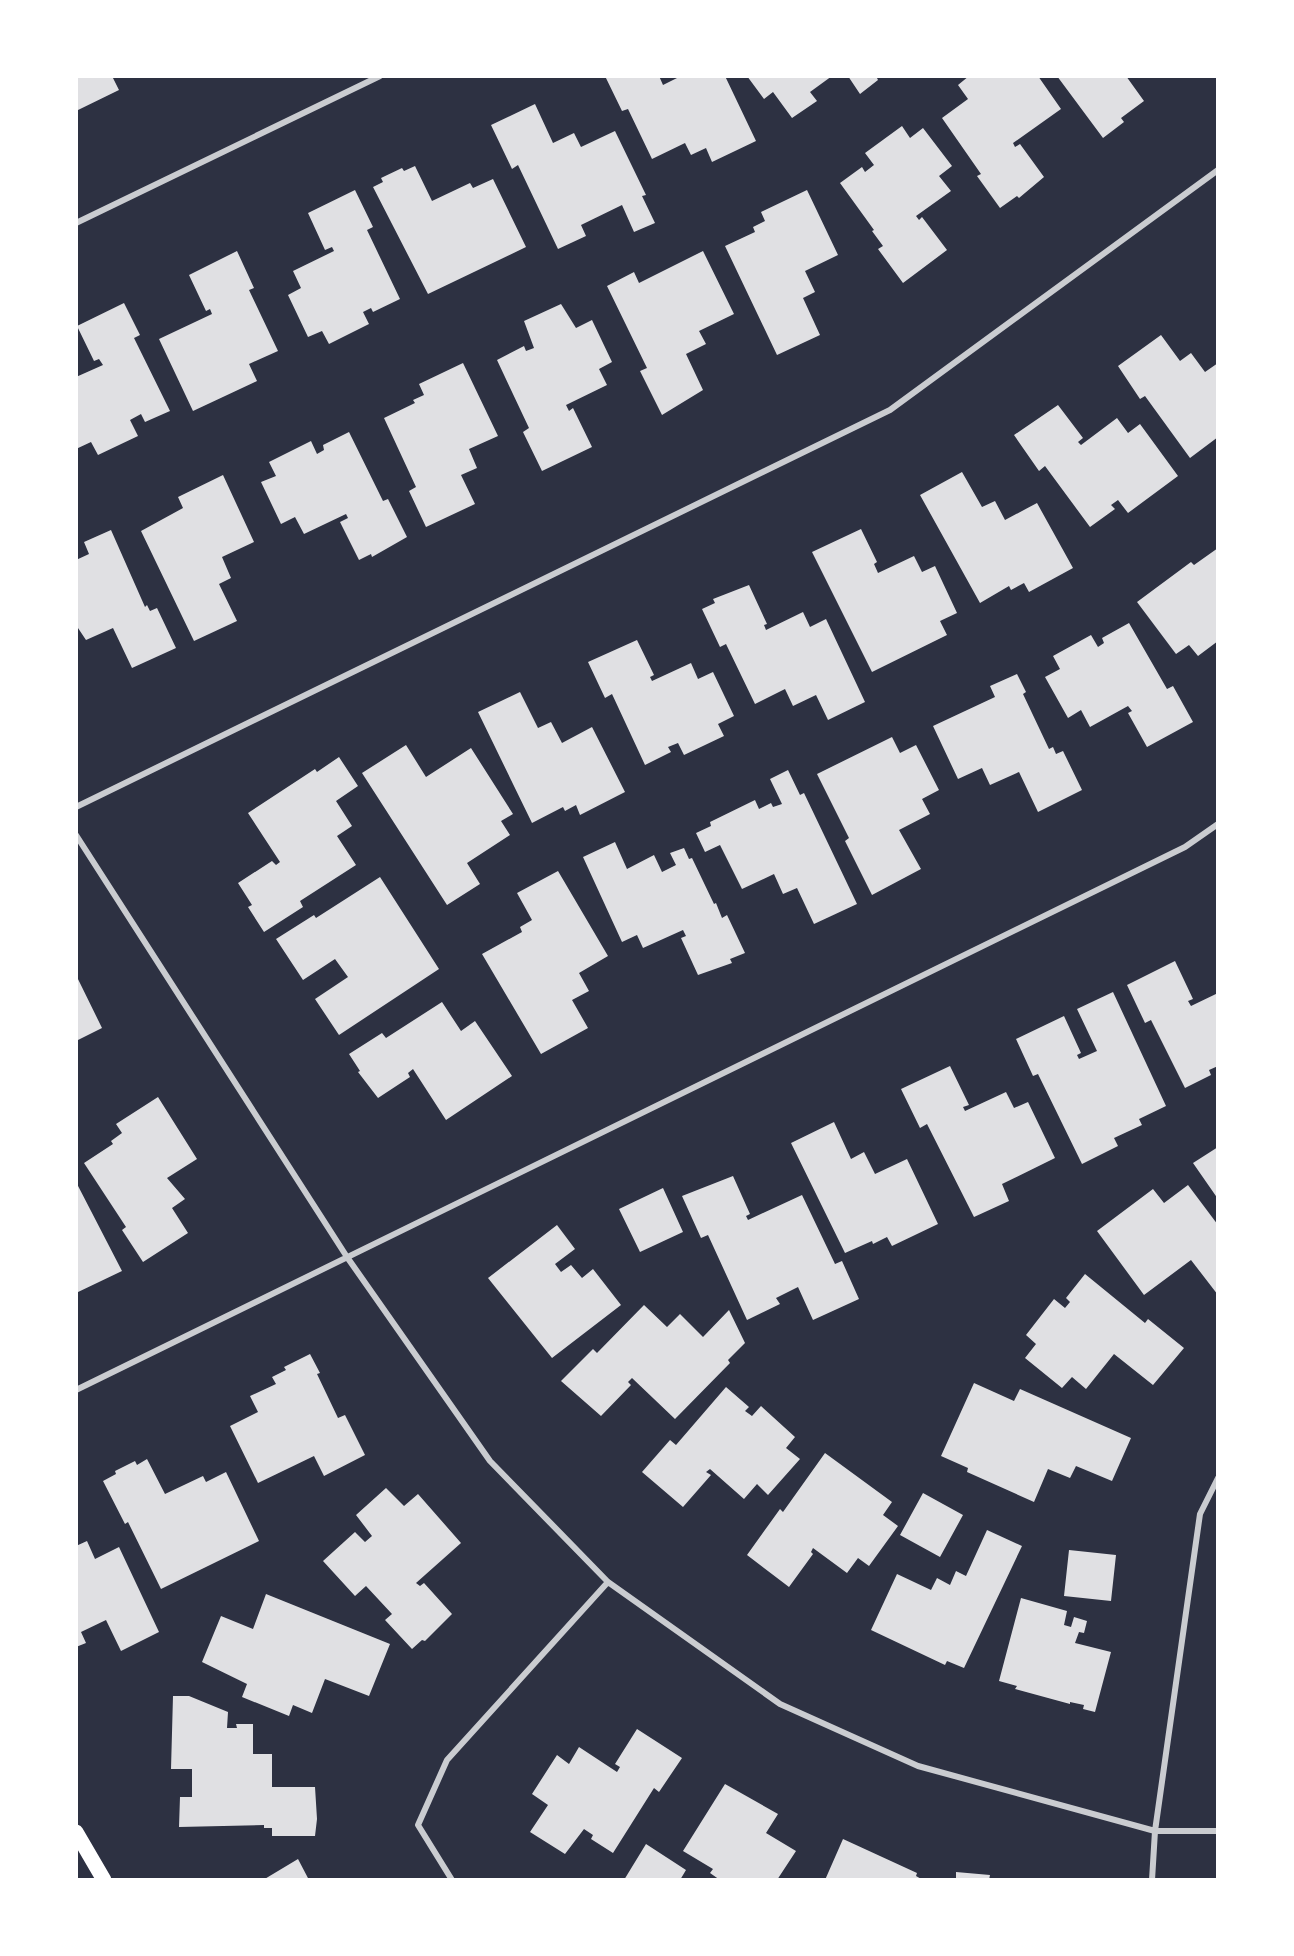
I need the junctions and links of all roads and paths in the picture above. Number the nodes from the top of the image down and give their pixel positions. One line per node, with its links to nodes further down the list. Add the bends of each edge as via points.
1 (380, 76): 3 (street)
2 (1218, 170): 4 (street, via 890,410)
3 (76, 223)
4 (76, 807)
5 (1218, 824): 7 (street, via 1185,847)
6 (76, 835): 7 (street)
7 (348, 1257): 8 (street); 10 (street, via 490,1461)
8 (76, 1390)
9 (1218, 1478): 11 (street, via 1200,1514)
10 (608, 1582): 11 (street, via 791,1709 918,1766); 15 (street, via 447,1760 418,1825)
11 (1155, 1831): 12 (street); 16 (street)
12 (1218, 1831)
13 (76, 1832): 14 (main road)
14 (104, 1880)
15 (452, 1880)
16 (1152, 1880)

